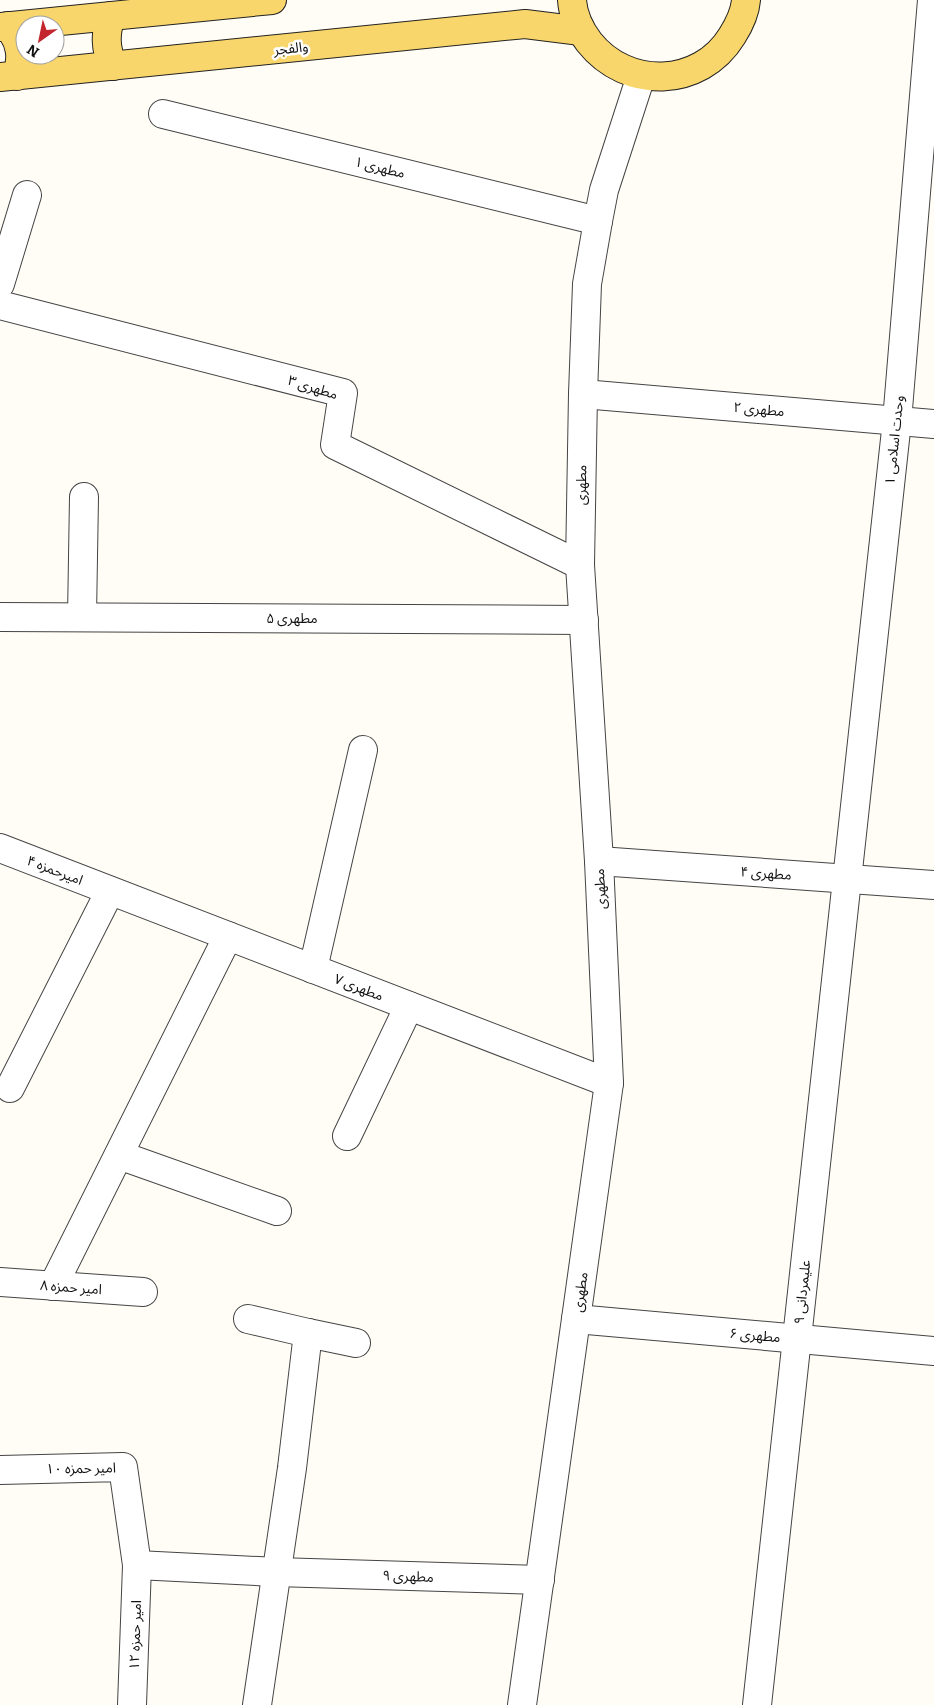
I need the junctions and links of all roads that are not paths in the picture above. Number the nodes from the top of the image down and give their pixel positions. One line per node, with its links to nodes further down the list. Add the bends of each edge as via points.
1 (272, 0): 5 (main road)
2 (572, 0): 7 (main road)
3 (746, 0): 10 (main road, via 739,25 726,46 709,62 688,72 665,77)
4 (932, 0): 17 (street, وحدت اسلامی ۱)
5 (111, 16): 6 (main road); 8 (main road, via 106,41)
6 (4, 27): 9 (main road, via 15,34 21,55 20,66)
7 (581, 31): 8 (main road, والفجر, via 525,24); 10 (main road, via 597,52 618,67)
8 (113, 66): 9 (main road, والفجر)
9 (8, 76)
10 (642, 76): 13 (street, مطهری, via 604,190)
11 (162, 114): 13 (street, مطهری ۱)
12 (27, 195): 14 (street)
13 (598, 220): 16 (street, مطهری, via 587,284)
14 (0, 284)
15 (0, 305): 20 (street, مطهری ۳, via 343,394 335,445)
16 (583, 394): 17 (street, مطهری ۲); 20 (street, مطهری)
17 (897, 421): 18 (street, مطهری ۲); 27 (street, وحدت اسلامی ۱)
18 (934, 424)
19 (84, 497): 22 (street)
20 (580, 565): 23 (street, مطهری)
21 (0, 617): 22 (street, مطهری ۵)
22 (82, 617): 23 (street, مطهری ۵)
23 (584, 620): 26 (street, مطهری)
24 (364, 750): 31 (street)
25 (0, 848): 29 (street, امیرحمزه ۴)
26 (599, 861): 27 (street, مطهری ۴); 33 (street, مطهری)
27 (847, 878): 28 (street, مطهری ۴); 44 (street, علیمردانی ۹)
28 (934, 885)
29 (110, 891): 30 (street, مطهری ۷); 34 (street)
30 (228, 936): 31 (street, مطهری ۷); 36 (street)
31 (313, 969): 32 (street, مطهری ۷)
32 (409, 1006): 33 (street, مطهری ۷); 35 (street)
33 (609, 1083): 42 (street, مطهری)
34 (10, 1088)
35 (347, 1136)
36 (118, 1155): 37 (street); 39 (street)
37 (277, 1211)
38 (0, 1282): 39 (street, امیر حمزه ۸)
39 (53, 1286): 40 (street, امیر حمزه ۸)
40 (143, 1292)
41 (248, 1319): 43 (street)
42 (576, 1319): 44 (street, مطهری ۶); 50 (street, مطهری)
43 (308, 1333): 45 (street); 49 (street)
44 (797, 1338): 46 (street, مطهری ۶); 54 (street, علیمردانی ۹)
45 (356, 1343)
46 (934, 1351)
47 (0, 1470): 48 (street, امیر حمزه ۱۰, via 123,1467)
48 (137, 1565): 49 (street, مطهری ۹); 51 (street, امیر حمزه ۱۲)
49 (276, 1572): 50 (street, مطهری ۹); 52 (street)
50 (540, 1580): 53 (street, مطهری)
51 (132, 1705)
52 (256, 1705)
53 (522, 1705)
54 (757, 1705)

